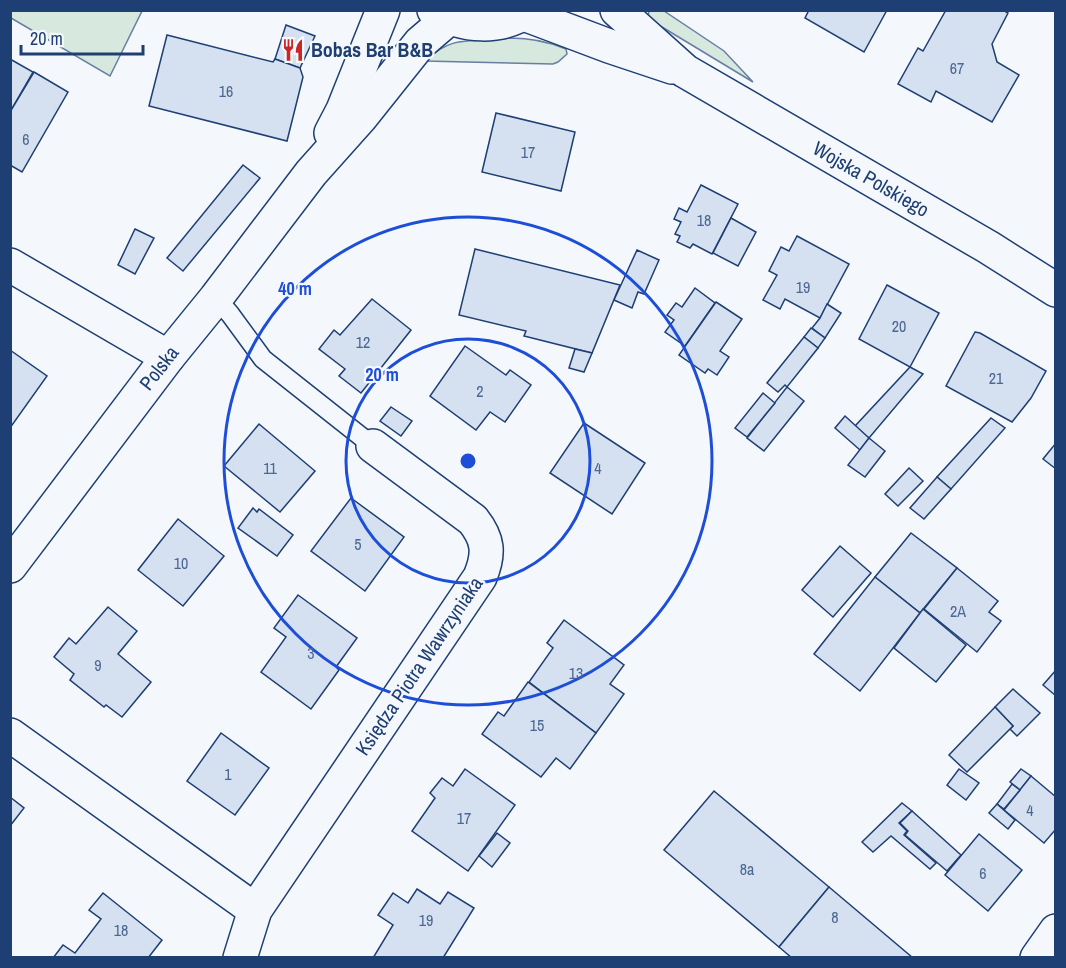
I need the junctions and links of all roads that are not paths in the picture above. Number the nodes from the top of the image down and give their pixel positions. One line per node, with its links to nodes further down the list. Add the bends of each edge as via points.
1 (383, 10): 6 (street, Polska, via 344,110)
2 (617, 10): 5 (street, Wojska Polskiego)
3 (527, 12): 4 (street, via 500,22 474,24); 5 (street, Wojska Polskiego, via 609,46)
4 (441, 15): 6 (street, Polska, via 361,117)
5 (685, 71): 8 (street, Wojska Polskiego)
6 (311, 173): 9 (street, Polska)
7 (10, 265): 10 (street)
8 (1056, 290)
9 (216, 297): 10 (street, Polska); 11 (lane, via 263,359)
10 (168, 357): 12 (street, Polska)
11 (372, 446): 14 (street, Księdza Piotra Wawrzyniaka, via 473,519 486,542 485,566)
12 (10, 566)
13 (10, 735): 14 (street)
14 (255, 910): 16 (street, Księdza Piotra Wawrzyniaka)
15 (1056, 931): 17 (street)
16 (240, 957)
17 (1036, 957)

